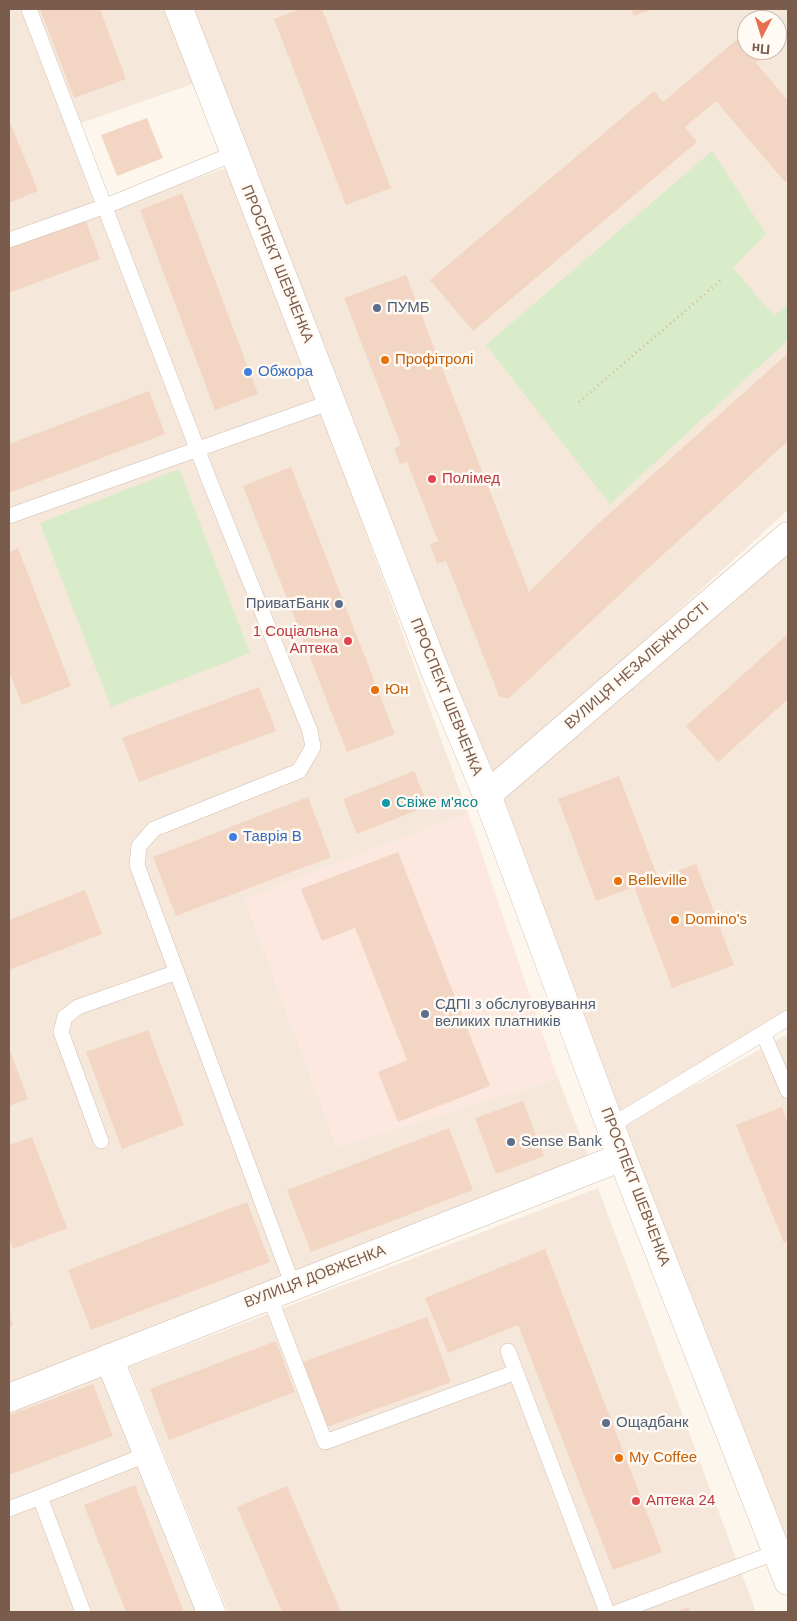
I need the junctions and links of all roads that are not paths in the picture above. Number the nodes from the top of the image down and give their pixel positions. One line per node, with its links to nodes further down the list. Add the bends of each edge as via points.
1 (30, 9): 4 (lane)
2 (179, 9): 3 (main road, ПРОСПЕКТ ШЕВЧЕНКА)
3 (233, 154): 4 (lane); 6 (main road, ПРОСПЕКТ ШЕВЧЕНКА)
4 (106, 206): 5 (lane); 7 (lane)
5 (9, 240)
6 (331, 402): 7 (lane); 10 (main road, ПРОСПЕКТ ШЕВЧЕНКА)
7 (198, 448): 8 (lane); 11 (lane, via 310,731 313,747 299,771 154,829 139,846 137,865)
8 (9, 516)
9 (788, 536): 10 (main road, ВУЛИЦЯ НЕЗАЛЕЖНОСТІ)
10 (486, 795): 15 (main road, ПРОСПЕКТ ШЕВЧЕНКА)
11 (177, 972): 16 (lane, via 78,1007 65,1017 61,1032); 18 (lane)
12 (788, 1018): 13 (lane)
13 (763, 1033): 14 (lane); 15 (lane)
14 (788, 1091)
15 (612, 1125): 17 (main road, ПРОСПЕКТ ШЕВЧЕНКА)
16 (101, 1141)
17 (622, 1157): 18 (main road, ВУЛИЦЯ ДОВЖЕНКА); 26 (main road, ПРОСПЕКТ ШЕВЧЕНКА)
18 (281, 1291): 20 (main road, ВУЛИЦЯ ДОВЖЕНКА); 21 (lane, via 325,1442)
19 (508, 1351): 21 (lane)
20 (110, 1358): 22 (main road, ВУЛИЦЯ ДОВЖЕНКА); 23 (main road)
21 (516, 1372): 30 (lane)
22 (9, 1398)
23 (148, 1454): 24 (lane); 29 (main road)
24 (40, 1497): 25 (lane); 28 (lane)
25 (9, 1509)
26 (777, 1552): 27 (main road, ПРОСПЕКТ ШЕВЧЕНКА); 31 (lane)
27 (788, 1581)
28 (83, 1612)
29 (211, 1612)
30 (607, 1612)
31 (618, 1612)

